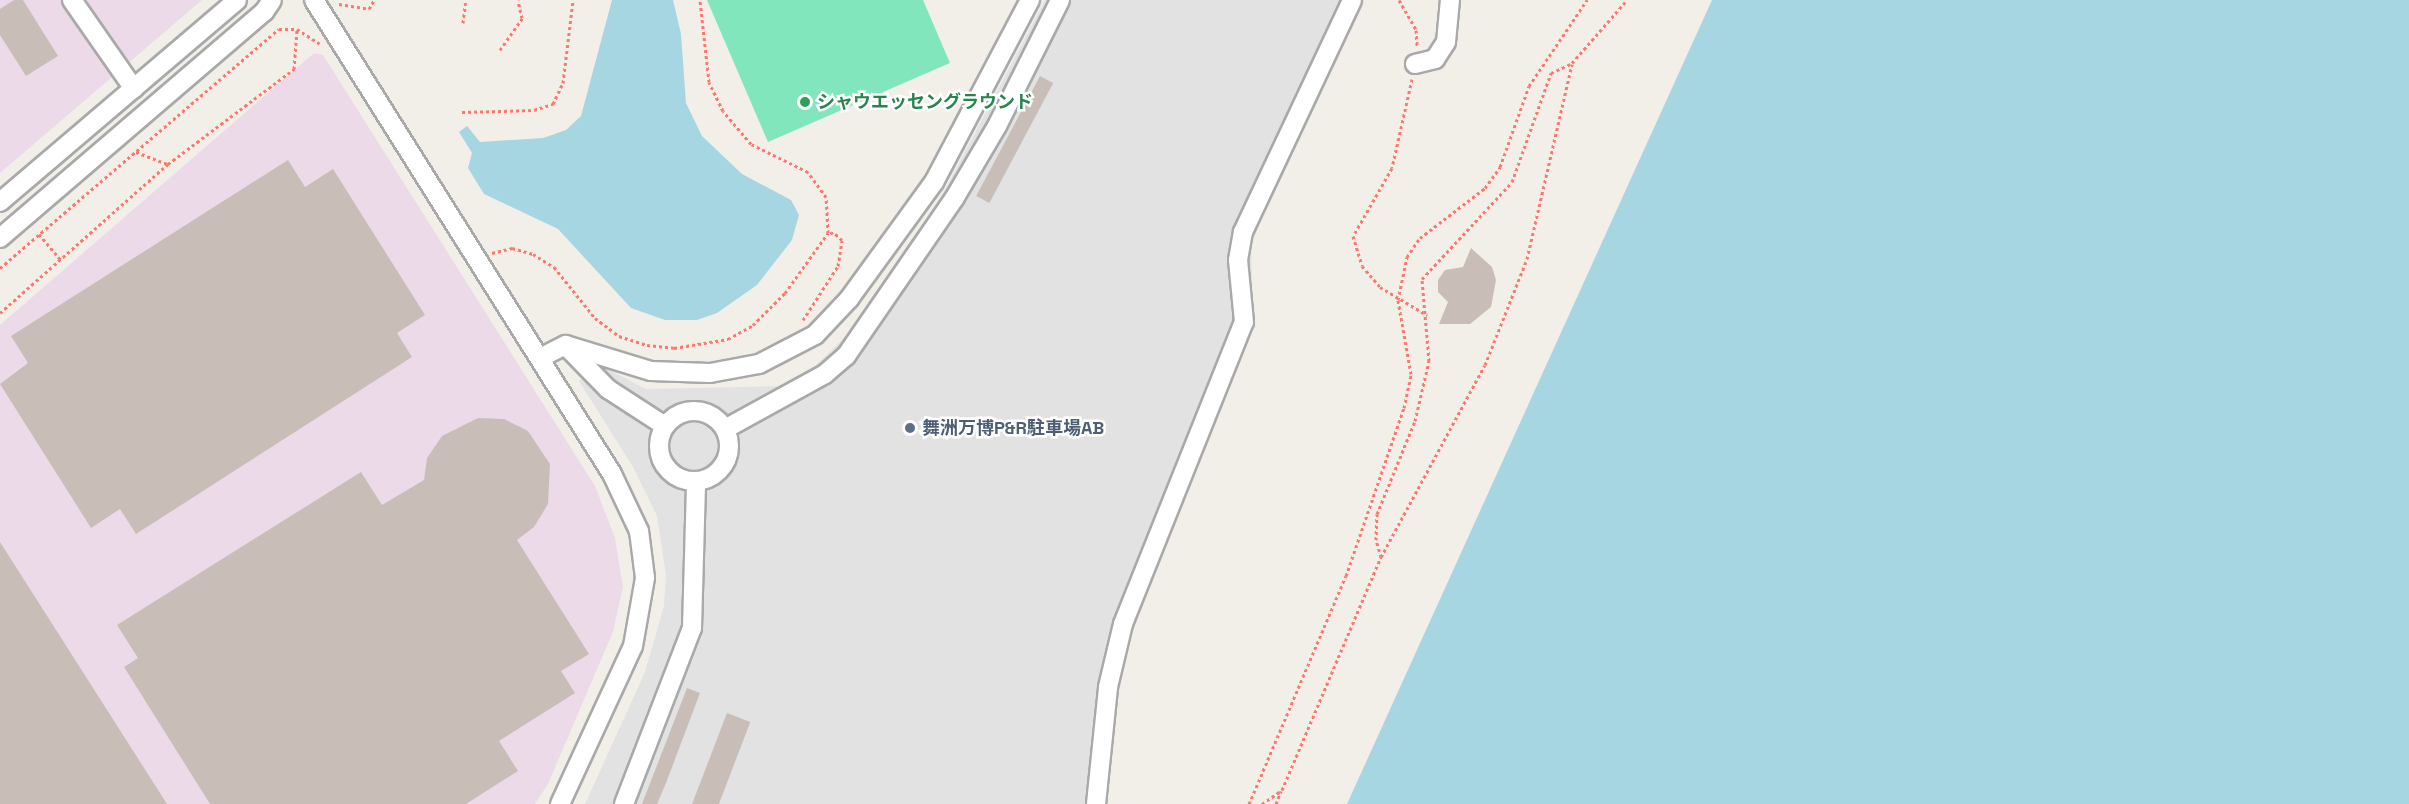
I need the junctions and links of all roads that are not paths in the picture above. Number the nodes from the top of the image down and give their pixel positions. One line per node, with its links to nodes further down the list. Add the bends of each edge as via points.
1 (72, 0): 10 (street)
2 (237, 0): 10 (street)
3 (272, 0): 12 (street, via 264,12)
4 (314, 0): 14 (street)
5 (1030, 0): 13 (street, via 934,182 849,299 815,335 759,364 710,373 651,371)
6 (1060, 0): 16 (street, via 1002,117 954,199 846,356 825,374)
7 (1352, 0): 20 (street, via 1243,232 1238,260 1244,322 1123,624 1107,697)
8 (1450, 0): 9 (street, via 1446,42 1435,59)
9 (1415, 64)
10 (134, 89): 11 (street)
11 (0, 202)
12 (0, 238)
13 (566, 345): 14 (street); 15 (street, via 608,389)
14 (540, 358): 18 (street, via 629,504 643,553 645,578 633,646 576,779)
15 (665, 426): 16 (street, via 691,411 711,415); 17 (street, via 661,459 675,475)
16 (725, 429): 17 (street, via 729,440 725,463 718,472)
17 (696, 481): 19 (street, via 692,628)
18 (560, 804)
19 (624, 804)
20 (1096, 804)

